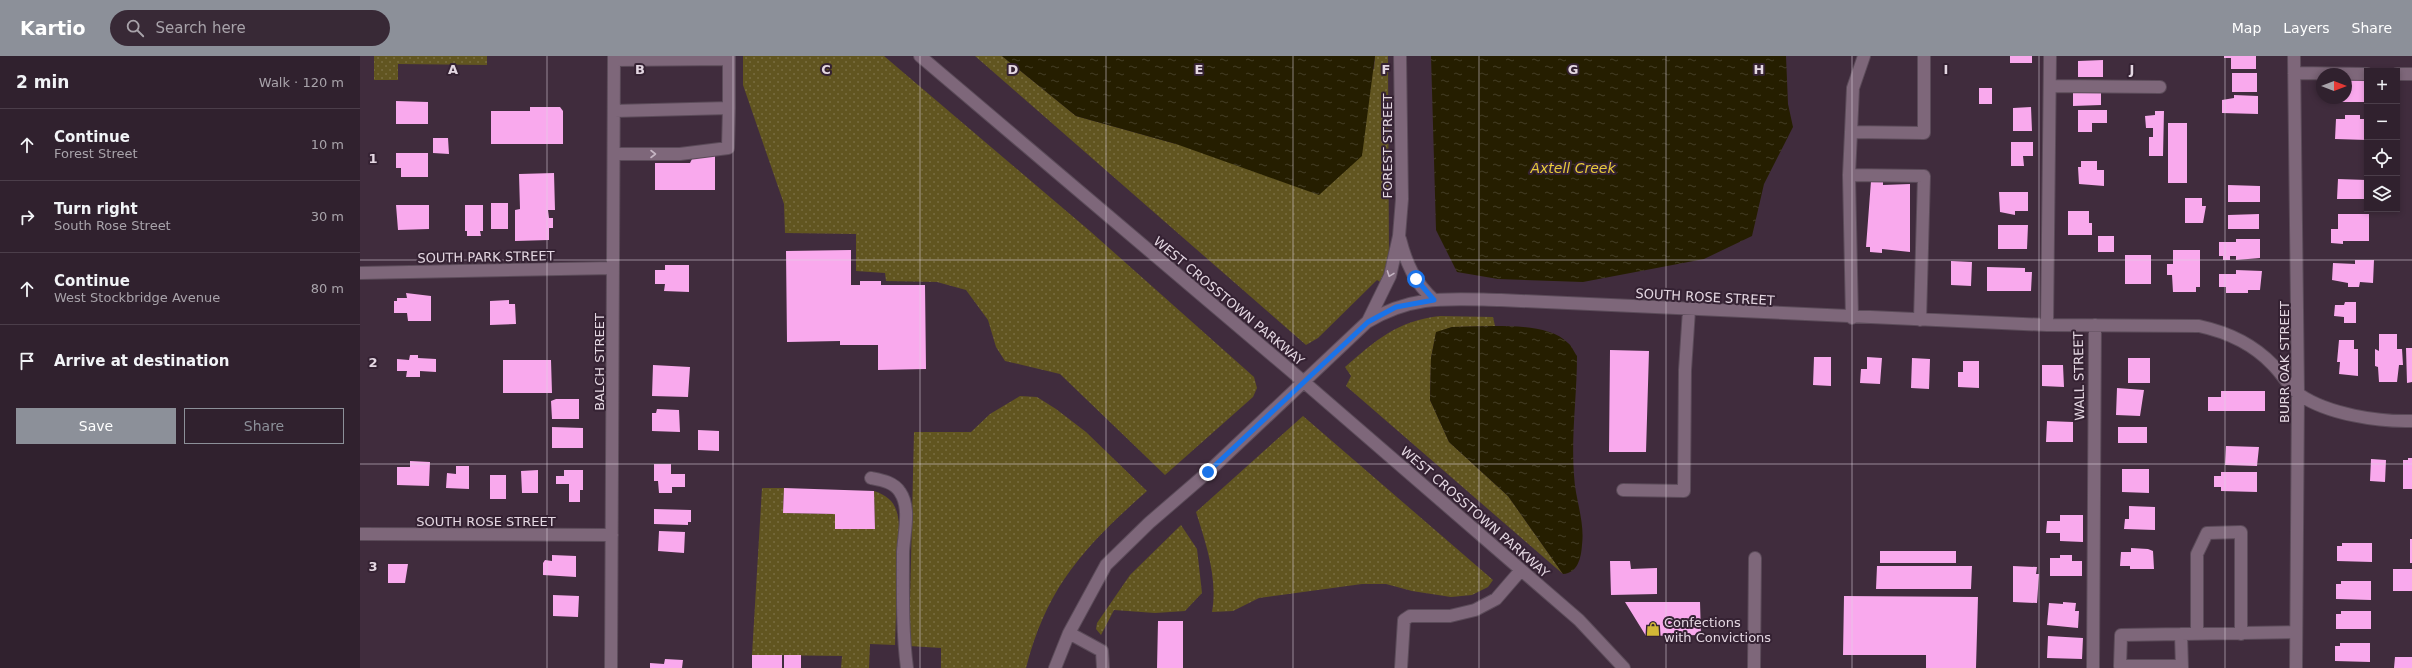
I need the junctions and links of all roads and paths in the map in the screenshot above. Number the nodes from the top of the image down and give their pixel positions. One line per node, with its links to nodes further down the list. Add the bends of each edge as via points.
1 (920, 56): 30 (street, WEST CROSSTOWN PARKWAY)
2 (1400, 56): 20 (street, FOREST STREET, via 1402,199)
3 (1864, 56): 17 (street, via 1853,88)
4 (1924, 56): 17 (street, via 1924,133)
5 (2050, 56): 13 (street)
6 (2294, 56): 9 (street, BURR OAK STREET)
7 (729, 57): 8 (street); 15 (street)
8 (614, 58): 16 (street, BALCH STREET)
9 (2294, 73): 10 (street); 31 (street, BURR OAK STREET)
10 (2364, 74)
11 (2400, 74): 12 (street)
12 (2412, 74)
13 (2050, 86): 14 (street); 28 (street)
14 (2160, 87)
15 (729, 108): 16 (street); 18 (street, one-way to 15, via 680,154 728,148)
16 (614, 111): 18 (street, BALCH STREET)
17 (1851, 132): 19 (street)
18 (614, 154): 21 (street, BALCH STREET)
19 (1849, 175): 25 (street); 26 (street, via 1924,176)
20 (1399, 236): 23 (street, FOREST STREET, via 1411,272); 27 (street, FOREST STREET, one-way to 27, via 1390,276)
21 (613, 268): 22 (street, SOUTH PARK STREET); 36 (street, BALCH STREET)
22 (360, 273)
23 (1434, 300): 24 (street, SOUTH ROSE STREET, via 1501,300); 27 (street, SOUTH ROSE STREET, via 1396,307)
24 (1689, 310): 25 (street, SOUTH ROSE STREET); 34 (street, via 1685,370 1684,491)
25 (1852, 318): 26 (street, SOUTH ROSE STREET)
26 (1920, 320): 28 (street, SOUTH ROSE STREET)
27 (1368, 322): 30 (street)
28 (2047, 325): 29 (street, WALL STREET)
29 (2095, 325): 31 (street, via 2199,326 2218,330 2257,351); 52 (street, WALL STREET)
30 (1304, 382): 38 (street, WEST CROSSTOWN PARKWAY); 40 (street, via 1208,472 1149,522 1106,565)
31 (2298, 394): 32 (street, via 2315,404 2342,412); 39 (street, BURR OAK STREET)
32 (2412, 422)
33 (871, 478): 46 (street, via 889,482 900,491 906,506 903,551 904,647)
34 (1622, 490)
35 (360, 534): 36 (street, SOUTH ROSE STREET)
36 (612, 535): 45 (street, BALCH STREET)
37 (1755, 558): 51 (street)
38 (1521, 570): 49 (street, via 1496,599 1475,610 1450,616 1410,616 1404,620); 50 (street, WEST CROSSTOWN PARKWAY, via 1579,620)
39 (2296, 632): 43 (street); 53 (street, BURR OAK STREET)
40 (1069, 633): 47 (street); 48 (street, via 1102,651)
41 (2181, 634): 42 (street); 44 (street); 44 (street, via 2121,635 2120,666)
42 (2197, 634): 43 (street); 43 (street, via 2197,554 2207,533 2241,532)
43 (2241, 634)
44 (2182, 667)
45 (611, 668)
46 (907, 668)
47 (1055, 668)
48 (1103, 668)
49 (1401, 668)
50 (1624, 668)
51 (1754, 668)
52 (2094, 668)
53 (2296, 668)

